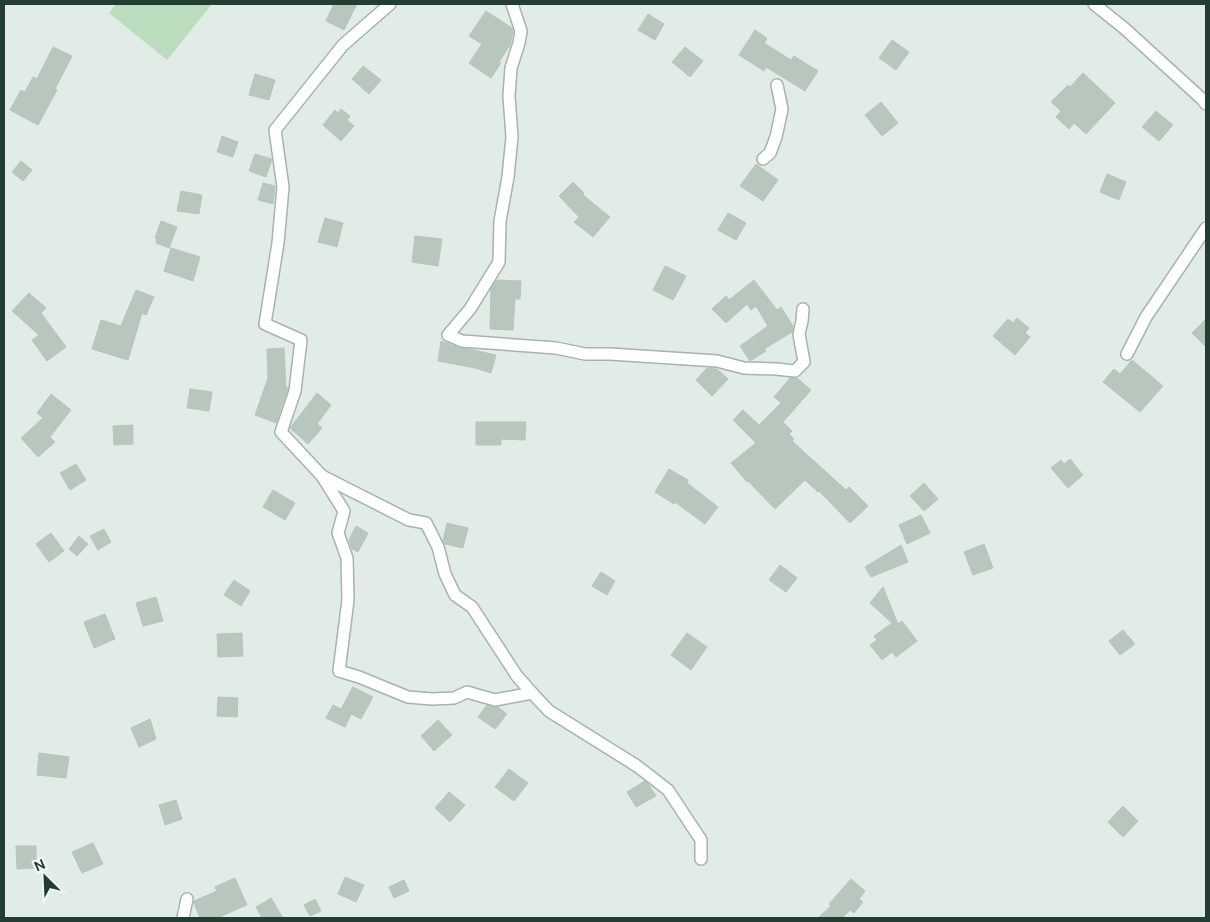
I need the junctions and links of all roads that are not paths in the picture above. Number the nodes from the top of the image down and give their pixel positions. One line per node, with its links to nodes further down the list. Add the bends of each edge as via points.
1 (390, 4): 10 (street, via 343,45 275,130 284,187 265,324 301,340 295,391 281,432)
2 (512, 4): 8 (street, via 521,31 511,68 512,137 500,221 499,262 470,309 448,335 462,341 556,348 585,354 717,361 744,368 795,371 804,362 799,334)
3 (1094, 4): 5 (street)
4 (777, 85): 6 (street, via 782,110 770,153)
5 (1206, 104)
6 (763, 159)
7 (1206, 228): 9 (street, via 1146,317)
8 (803, 309)
9 (1127, 354)
10 (322, 476): 11 (street, via 409,520 426,523 455,595 472,608); 11 (street, via 344,511 338,534 347,558 348,600 340,671 408,697 454,698 468,692 494,700)
11 (532, 693): 12 (street, via 550,710 668,790 701,840)
12 (701, 859)
13 (187, 899): 14 (street)
14 (182, 918)

